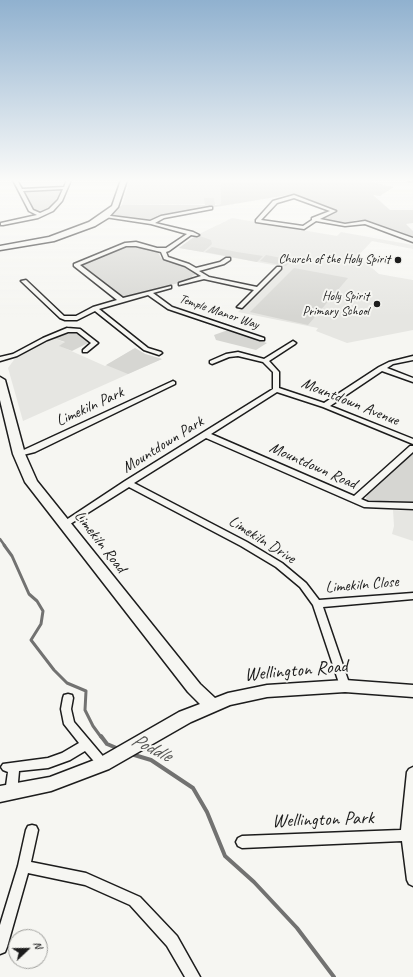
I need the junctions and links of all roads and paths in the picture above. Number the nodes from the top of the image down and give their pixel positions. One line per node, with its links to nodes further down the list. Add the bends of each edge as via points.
1 (88, 226): 7 (street, via 59,237)
2 (161, 226): 8 (street, via 194,234 170,249)
3 (288, 226): 4 (street, via 307,228)
4 (309, 226)
5 (375, 226): 6 (street)
6 (413, 240)
7 (0, 248)
8 (163, 250): 11 (street, via 166,258); 18 (street, via 125,244 76,265)
9 (228, 259): 11 (street)
10 (279, 268): 16 (street)
11 (195, 270): 12 (street)
12 (204, 277): 14 (street); 16 (street)
13 (24, 281): 20 (street, via 62,317 77,318)
14 (181, 284)
15 (169, 287): 17 (street)
16 (258, 289): 19 (street)
17 (149, 293): 18 (street); 21 (street, Temple Manor Way, via 170,308)
18 (121, 300): 20 (street)
19 (240, 307)
20 (94, 308): 24 (street, via 146,349)
21 (262, 339)
22 (293, 344): 27 (street)
23 (85, 351): 26 (street, via 95,343 78,330 67,330 15,355)
24 (159, 354)
25 (413, 358): 29 (street)
26 (0, 359)
27 (265, 361): 28 (street, via 238,354); 33 (street, via 276,372)
28 (212, 362)
29 (381, 368): 31 (street); 34 (street)
30 (0, 380): 38 (street, Limekiln Road)
31 (413, 380)
32 (173, 383): 38 (street, Limekiln Park)
33 (276, 390): 34 (street, Mountdown Avenue); 35 (street, Mountdown Park)
34 (325, 406): 36 (street, Mountdown Avenue)
35 (206, 435): 39 (street, Mountdown Park); 40 (street, Mountdown Road)
36 (413, 442)
37 (413, 448): 40 (street)
38 (19, 454): 42 (street, Limekiln Road, via 31,482)
39 (128, 483): 42 (street, Mountdown Park); 44 (street, Limekiln Drive, via 279,565 303,585)
40 (355, 500): 41 (street, Mountdown Road, via 367,505)
41 (413, 506)
42 (64, 524): 48 (street, Limekiln Road, via 194,688)
43 (412, 595): 44 (street, Limekiln Close)
44 (317, 604): 45 (street, Limekiln Drive)
45 (345, 686): 46 (street, Wellington Road); 48 (street, Wellington Road, via 266,691)
46 (413, 691)
47 (68, 698): 49 (street, via 66,709 69,724)
48 (212, 705): 50 (street, Wellington Road, via 185,717)
49 (87, 744): 50 (street); 52 (street, Wellington Road, via 66,757 48,763 10,767)
50 (108, 761): 52 (street, Wellington Road, via 51,784)
51 (413, 772): 54 (street)
52 (5, 794)
53 (32, 830): 56 (street)
54 (407, 834): 55 (street, Wellington Park); 57 (street)
55 (242, 842)
56 (24, 866): 58 (street); 59 (street, via 86,879 135,901 172,941)
57 (413, 880)
58 (0, 947)
59 (193, 977)

